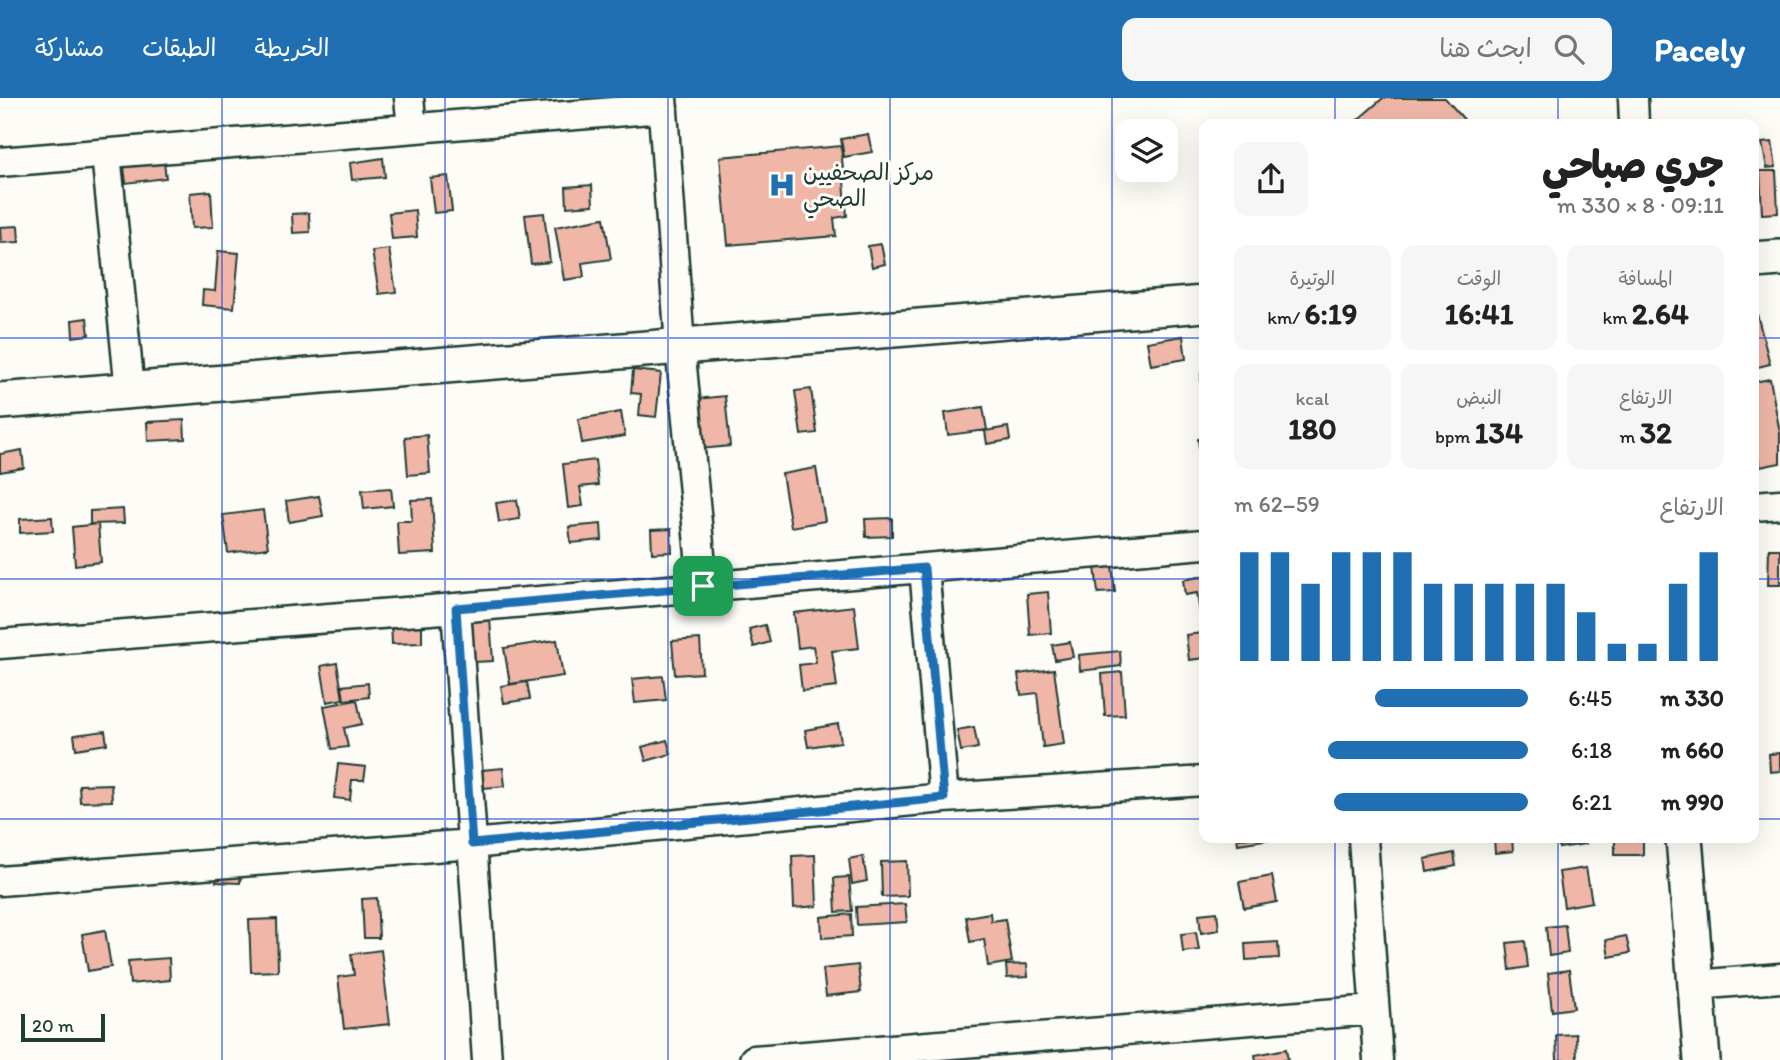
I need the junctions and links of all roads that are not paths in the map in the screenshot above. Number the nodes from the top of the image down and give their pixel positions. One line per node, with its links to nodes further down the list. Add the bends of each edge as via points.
1 (408, 98): 5 (street)
2 (1633, 98): 4 (street)
3 (663, 103): 5 (street); 11 (street)
4 (1634, 119)
5 (412, 128): 6 (street)
6 (106, 154): 7 (street); 12 (street)
7 (0, 162)
8 (1780, 258): 9 (street)
9 (1759, 260)
10 (1199, 304): 11 (street)
11 (681, 346): 12 (street); 18 (street)
12 (130, 390): 13 (street)
13 (0, 401)
14 (1780, 504): 15 (street)
15 (1759, 506)
16 (1199, 544): 17 (street)
17 (924, 568): 18 (street); 22 (street)
18 (703, 586): 19 (street)
19 (456, 608): 20 (street); 25 (street)
20 (0, 644)
21 (1199, 781): 22 (street)
22 (944, 798): 25 (street)
23 (1363, 843): 29 (street)
24 (1684, 843): 28 (street)
25 (472, 844): 26 (street); 30 (street)
26 (0, 881)
27 (1780, 978): 28 (street)
28 (1696, 985): 33 (street)
29 (1374, 1010): 31 (street); 32 (street)
30 (487, 1060)
31 (754, 1060)
32 (1378, 1060)
33 (1702, 1060)

